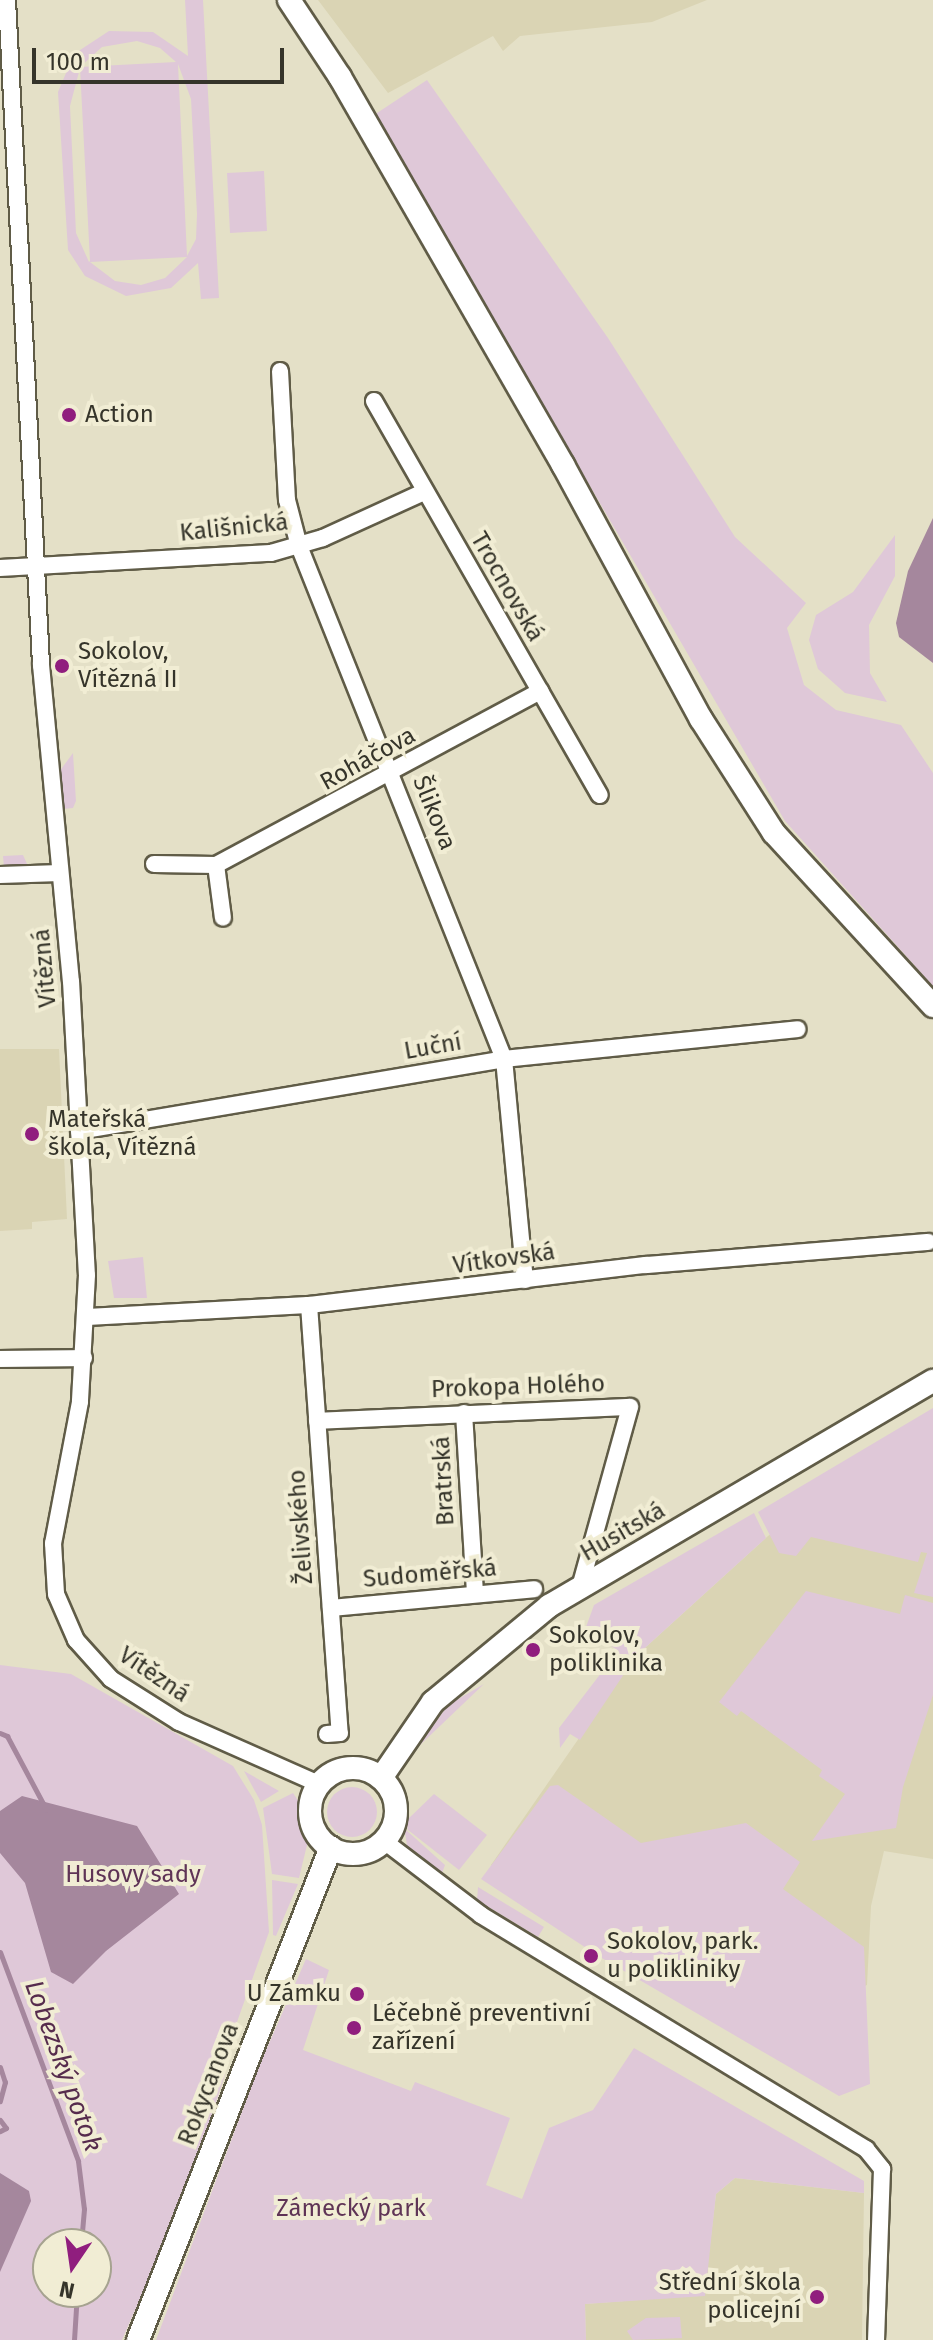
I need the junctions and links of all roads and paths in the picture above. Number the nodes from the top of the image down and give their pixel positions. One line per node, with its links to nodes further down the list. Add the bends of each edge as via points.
1 (7, 0): 7 (street, Vítězná)
2 (289, 0): 17 (street, via 348,91 563,465 701,719 768,825)
3 (280, 371): 6 (street, Šlikova, via 287,500)
4 (374, 401): 5 (street, Trocnovská)
5 (424, 492): 6 (street, Kališnická); 9 (street, Trocnovská)
6 (299, 546): 7 (street, Kališnická, via 271,553); 10 (street, Šlikova)
7 (38, 566): 8 (street, Kališnická); 14 (street, Vítězná, via 41,665)
8 (0, 568)
9 (540, 691): 10 (street, Roháčova); 11 (street, Trocnovská)
10 (392, 774): 13 (street, Roháčova); 19 (street, Šlikova)
11 (600, 795)
12 (154, 864): 13 (street, Roháčova)
13 (216, 865): 16 (street)
14 (60, 873): 15 (street); 20 (street, Vítězná)
15 (0, 875)
16 (223, 918)
17 (933, 1006)
18 (797, 1029): 19 (street, Luční)
19 (504, 1059): 20 (street, Luční); 22 (street, Šlikova)
20 (79, 1131): 24 (street, Vítězná)
21 (928, 1242): 22 (street, Vítkovská)
22 (525, 1280): 23 (street, Vítkovská)
23 (309, 1305): 24 (street, Vítkovská); 29 (street, Želivského)
24 (86, 1317): 25 (street, Vítězná)
25 (84, 1358): 26 (street); 36 (street, Vítězná, via 73,1450 53,1543 53,1577 65,1624 97,1667 144,1702 226,1745)
26 (0, 1359)
27 (933, 1381): 30 (street, Husitská)
28 (464, 1413): 29 (street, Prokopa Holého); 30 (street, Prokopa Holého, via 630,1407); 32 (street, Bratrská)
29 (317, 1421): 33 (street, Želivského)
30 (580, 1587): 35 (street, Husitská, via 526,1623 433,1702)
31 (534, 1589): 32 (street, Sudoměřská)
32 (475, 1593): 33 (street, Sudoměřská)
33 (331, 1608): 34 (street, Želivského, via 340,1733)
34 (327, 1734)
35 (381, 1778): 36 (street, via 348,1768); 37 (street, via 392,1793 396,1812)
36 (319, 1784): 38 (street, via 310,1816)
37 (384, 1841): 38 (street, via 359,1853); 40 (street, via 481,1915 866,2149 882,2169)
38 (331, 1847): 39 (street, Rokycanova)
39 (138, 2340)
40 (876, 2340)

